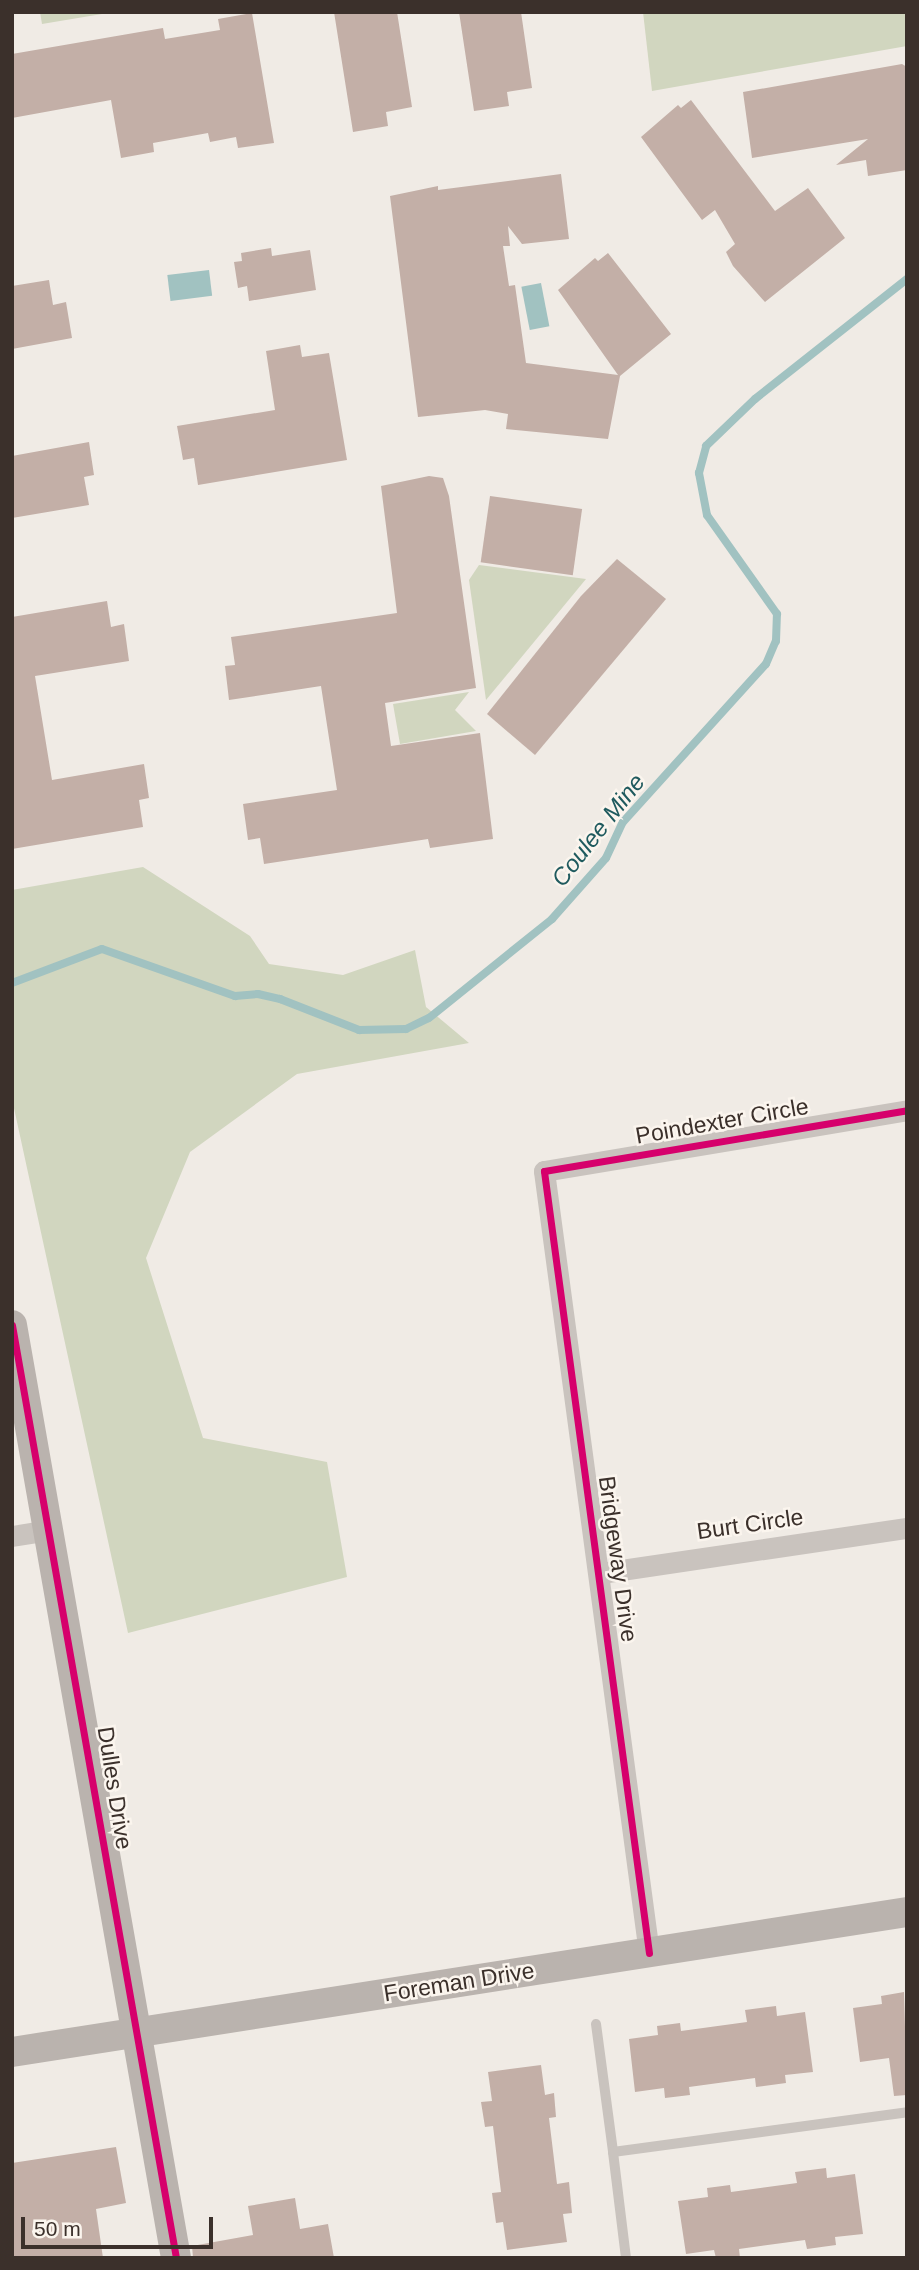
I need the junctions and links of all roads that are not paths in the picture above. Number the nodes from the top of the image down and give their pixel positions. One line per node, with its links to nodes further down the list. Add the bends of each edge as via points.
1 (907, 1110): 2 (street, Poindexter Circle)
2 (544, 1171): 7 (street, Bridgeway Drive)
3 (12, 1325): 5 (street, Dulles Drive)
4 (907, 1528): 7 (street, Burt Circle)
5 (49, 1530): 6 (street); 11 (street, Dulles Drive)
6 (12, 1536)
7 (601, 1573): 9 (street, Bridgeway Drive)
8 (907, 1912): 9 (street, Foreman Drive)
9 (649, 1953): 11 (street, Foreman Drive)
10 (596, 2024): 14 (lane)
11 (136, 2033): 12 (street, Foreman Drive); 15 (street, Dulles Drive)
12 (12, 2052)
13 (907, 2112): 14 (lane)
14 (613, 2152): 16 (lane)
15 (176, 2258)
16 (626, 2258)

